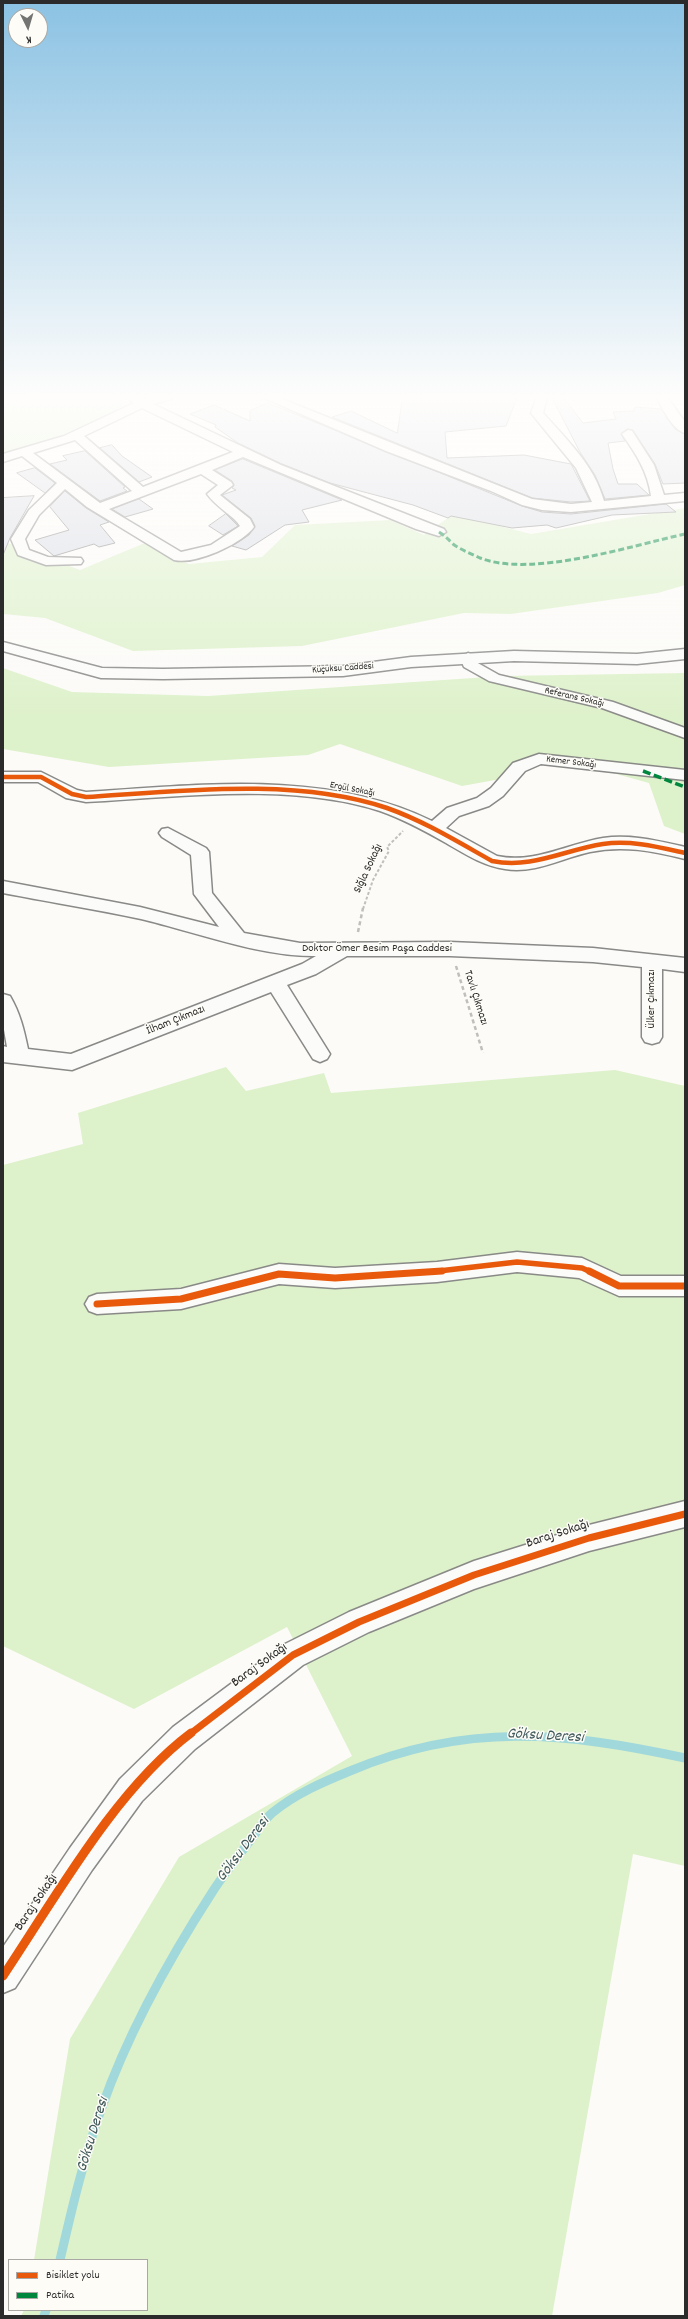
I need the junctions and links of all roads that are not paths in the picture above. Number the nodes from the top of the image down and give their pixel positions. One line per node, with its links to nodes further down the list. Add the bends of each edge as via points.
1 (42, 505): 10 (street, via 18,539 23,552 46,561)
2 (96, 505): 8 (street)
3 (107, 505): 8 (street)
4 (223, 505): 8 (street, via 245,522 247,527 231,542 180,557)
5 (368, 505): 9 (street)
6 (539, 505): 7 (street, via 571,508)
7 (597, 505)
8 (100, 508)
9 (439, 532)
10 (76, 561)
11 (3, 646): 14 (street, Küçüksu Caddesi, via 101,673 343,671)
12 (685, 654): 14 (street, Küçüksu Caddesi, via 637,659 514,656)
13 (3, 660): 14 (street, Küçüksu Caddesi, via 99,684 270,684 346,679)
14 (468, 661): 15 (street, Küçüksu Caddesi, via 647,666); 16 (street, Referans Sokağı, via 494,678 607,705)
15 (685, 662)
16 (685, 733)
17 (685, 775): 19 (street, Kemer Sokağı, via 539,759 519,767 498,792 483,802 453,812)
18 (3, 777): 19 (street, Ergül Sokağı, via 41,777 72,794 86,797 199,790 261,790 318,794 370,803 397,812)
19 (433, 830): 21 (street, Ergül Sokağı, via 492,861 507,866 529,865 604,843 642,844)
20 (168, 833): 23 (street, via 200,852 203,894)
21 (685, 853)
22 (3, 887): 23 (street, Doktor Ömer Besim Paşa Caddesi, via 140,913)
23 (238, 938): 24 (street, Doktor Ömer Besim Paşa Caddesi, via 300,950)
24 (349, 950): 25 (street, Doktor Ömer Besim Paşa Caddesi, via 450,949 593,955); 27 (street, İlham Çıkmazı)
25 (652, 961): 26 (street, Doktor Ömer Besim Paşa Caddesi); 29 (street, Ülker Çıkmazı)
26 (685, 965)
27 (275, 982): 30 (street, İlham Çıkmazı, via 72,1062); 31 (street)
28 (3, 1001): 30 (street, via 13,1024)
29 (652, 1037)
30 (11, 1054)
31 (320, 1054)
32 (685, 1286): 33 (street, via 619,1286 582,1268 517,1262 437,1272 335,1278 279,1274 181,1298)
33 (97, 1304)
34 (685, 1514): 35 (street, Baraj Sokağı, via 589,1538 474,1575 358,1622 292,1655 184,1738 131,1790 81,1859)
35 (3, 1976)

